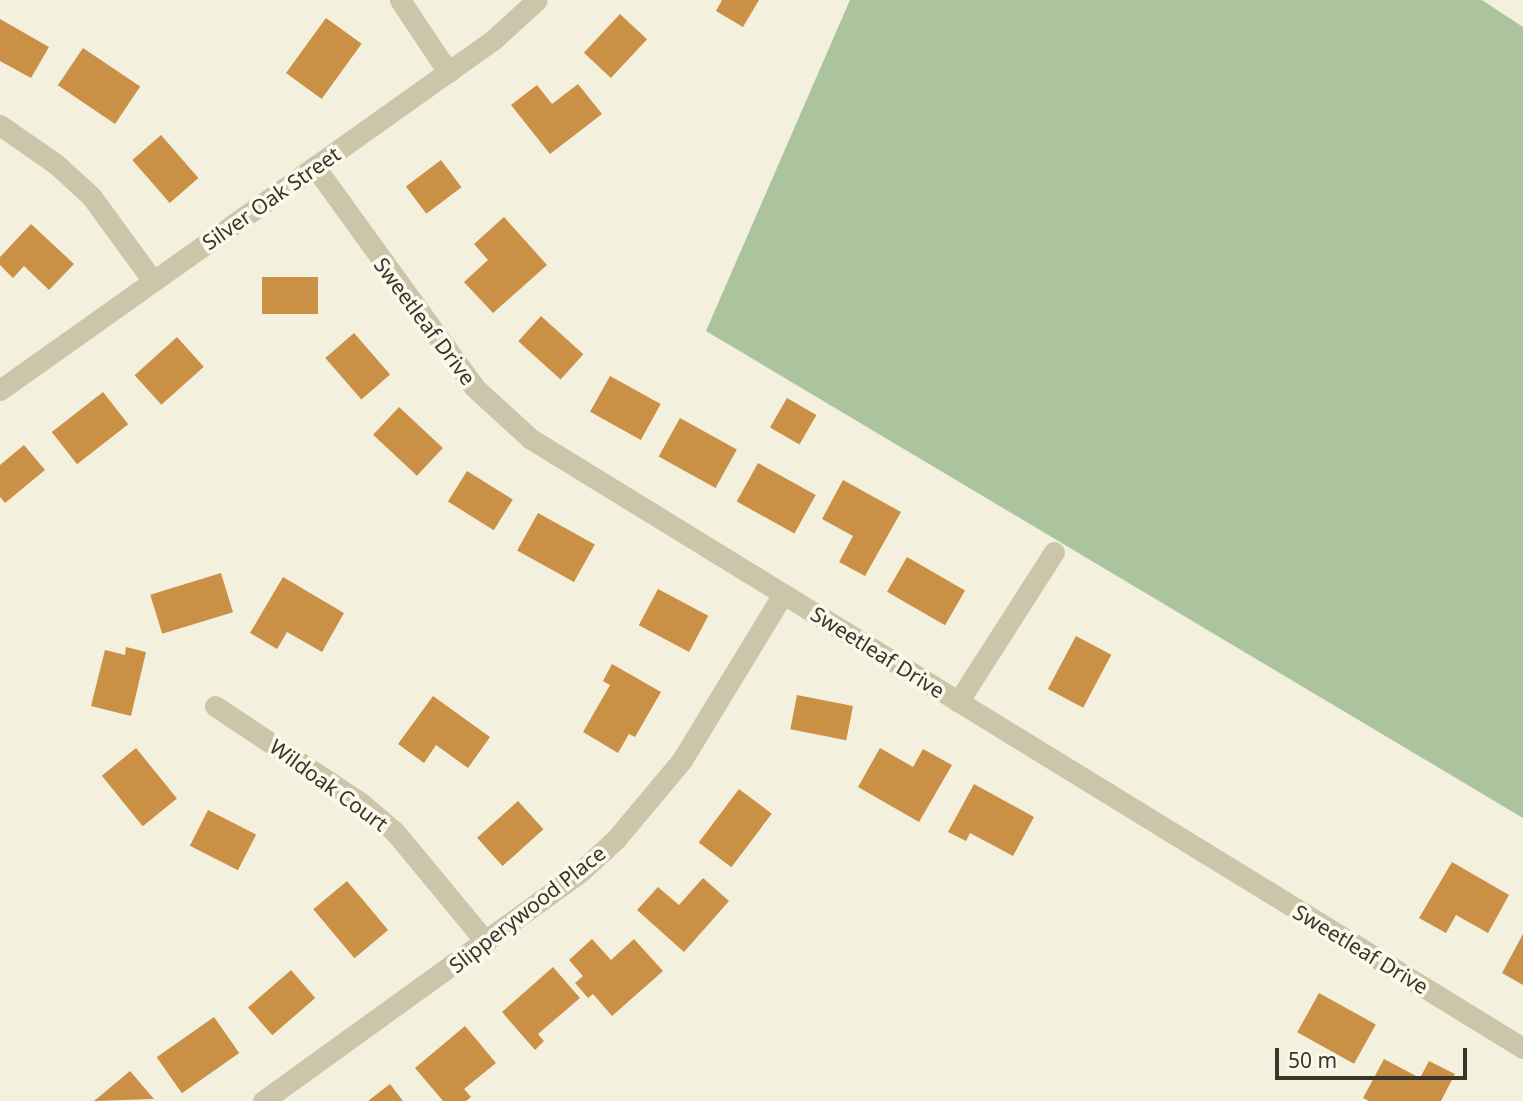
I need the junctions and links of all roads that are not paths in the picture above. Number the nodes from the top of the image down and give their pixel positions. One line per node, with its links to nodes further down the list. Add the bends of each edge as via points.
1 (400, 0): 3 (street)
2 (537, 0): 3 (street, Silver Oak Street)
3 (448, 72): 5 (street, Silver Oak Street)
4 (0, 125): 6 (street, via 57,164 91,196)
5 (315, 167): 6 (street, Silver Oak Street); 9 (street, Sweetleaf Drive, via 419,317 500,414 531,439)
6 (153, 281): 7 (street, Silver Oak Street)
7 (0, 390)
8 (1054, 552): 10 (street)
9 (783, 594): 10 (street, Sweetleaf Drive); 12 (street, Slipperywood Place, via 682,760 651,801 578,874)
10 (958, 702): 13 (street, Sweetleaf Drive)
11 (215, 706): 12 (street, Wildoak Court, via 361,803 394,832)
12 (486, 942): 14 (street, Slipperywood Place)
13 (1523, 1048)
14 (263, 1101)

